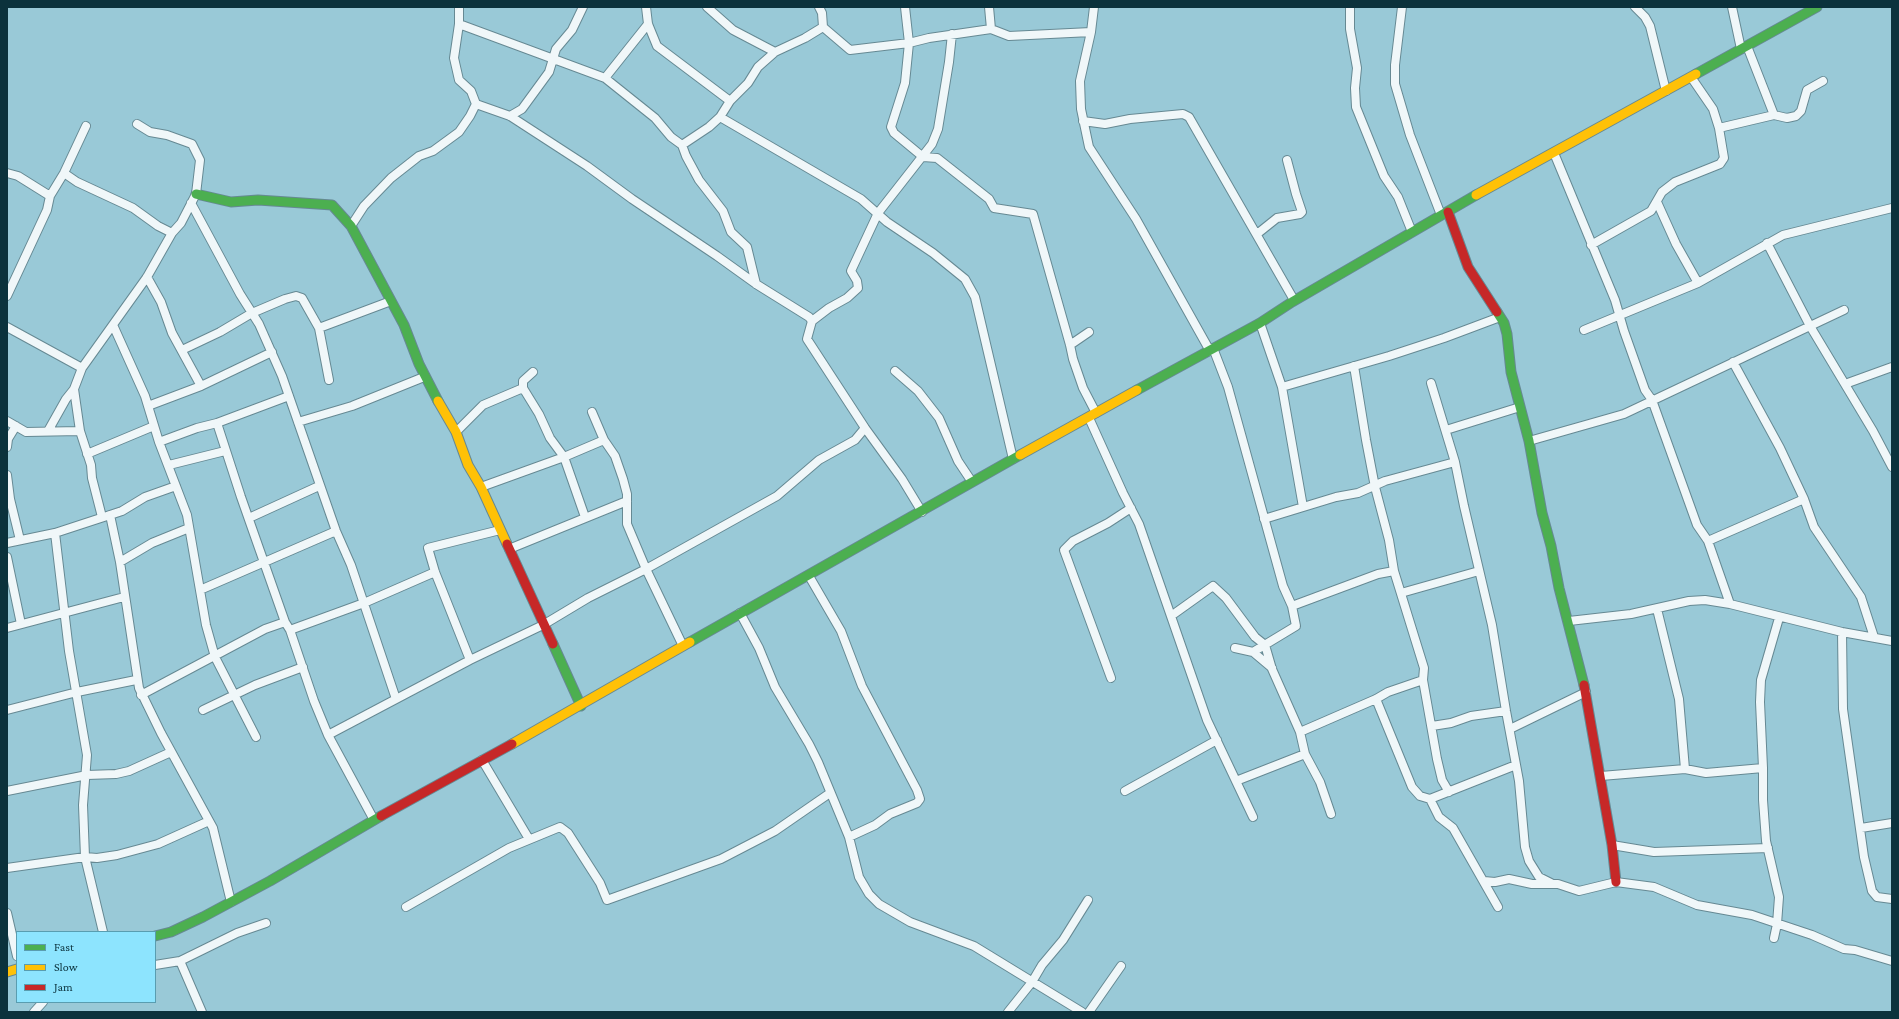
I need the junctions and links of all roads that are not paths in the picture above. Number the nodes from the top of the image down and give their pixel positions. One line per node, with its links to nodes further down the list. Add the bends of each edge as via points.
1 (459, 7): 14 (street)
2 (583, 7): 23 (street, via 572,30 556,49)
3 (646, 7): 15 (street)
4 (707, 7): 22 (street, via 733,30)
5 (819, 7): 16 (street)
6 (905, 7): 20 (street)
7 (989, 7): 17 (street)
8 (1094, 7): 18 (street)
9 (1350, 7): 51 (street, via 1350,29 1357,68 1356,107 1384,176 1398,197)
10 (1402, 7): 49 (street, via 1395,84 1410,135)
11 (1635, 7): 27 (street, via 1650,26)
12 (1732, 7): 21 (street)
13 (1817, 7): 21 (main road)
14 (459, 24): 23 (street); 29 (street, via 454,58 460,80 471,91)
15 (648, 24): 25 (street); 28 (street, via 657,46)
16 (823, 27): 20 (street, via 850,50); 22 (street)
17 (991, 29): 18 (street, via 1009,36); 19 (street)
18 (1090, 32): 33 (street, via 1080,81)
19 (952, 34): 20 (street); 39 (street, via 938,129)
20 (909, 44): 39 (street, via 905,83 891,127 894,133)
21 (1744, 48): 24 (main road); 30 (street)
22 (774, 52): 28 (street)
23 (554, 60): 25 (street); 31 (street, via 550,72 522,109)
24 (1691, 77): 27 (main road); 36 (street, via 1713,109)
25 (605, 78): 37 (street, via 655,118 671,137)
26 (1823, 81): 30 (street, via 1807,90 1801,111 1796,116 1787,118)
27 (1666, 91): 38 (main road)
28 (730, 101): 32 (street)
29 (476, 104): 31 (street); 50 (street, via 459,132 433,151 419,156 391,178 364,206)
30 (1774, 115): 36 (street)
31 (510, 116): 58 (street, via 587,166)
32 (720, 117): 37 (street); 48 (street, via 861,199)
33 (1083, 121): 53 (street, via 1105,124 1183,114 1189,117); 75 (street, via 1089,147 1136,219)
34 (137, 124): 43 (street, via 150,132 192,144 200,160)
35 (86, 126): 42 (street)
36 (1719, 128): 45 (street, via 1724,158 1720,164 1675,182 1662,192)
37 (682, 145): 58 (street, via 699,180 723,211 731,232 747,247)
38 (1554, 153): 49 (main road); 55 (street)
39 (923, 157): 48 (street); 74 (street, via 937,158 989,199 994,208 1032,214)
40 (1287, 160): 53 (street, via 1302,212 1277,218)
41 (7, 173): 44 (street, via 18,176)
42 (64, 173): 44 (street); 52 (street, via 77,182 125,204)
43 (196, 194): 46 (street); 50 (main road, via 231,202 258,200 332,205)
44 (50, 196): 59 (street, via 47,210)
45 (1657, 202): 55 (street, via 1651,211 1642,217); 57 (street, via 1676,244)
46 (191, 203): 52 (street, via 181,223); 63 (street)
47 (1892, 208): 54 (street, via 1783,235)
48 (878, 213): 66 (street, via 851,271 858,288); 115 (street, via 953,268 976,297)
49 (1445, 214): 51 (main road); 64 (main road, via 1468,267)
50 (352, 226): 61 (main road)
51 (1412, 232): 60 (main road)
52 (172, 233): 56 (street)
53 (1257, 234): 60 (street)
54 (1768, 243): 57 (street); 69 (street)
55 (1591, 245): 65 (street, via 1616,300)
56 (147, 276): 68 (street); 76 (street)
57 (1698, 283): 65 (street)
58 (756, 284): 66 (street)
59 (7, 296)
60 (1294, 300): 67 (main road)
61 (391, 301): 71 (street); 84 (main road, via 404,325)
62 (1844, 310): 69 (street)
63 (252, 313): 71 (street, via 296,296 302,298); 76 (street); 77 (street)
64 (1500, 317): 79 (street, via 1444,338); 95 (main road, via 1507,334 1511,372)
65 (1620, 317): 72 (street); 93 (street, via 1645,390)
66 (812, 321): 103 (street, via 807,339)
67 (1260, 323): 75 (main road); 89 (street)
68 (113, 325): 81 (street); 94 (street)
69 (1810, 326): 78 (street); 87 (street)
70 (7, 327): 81 (street)
71 (318, 328): 85 (street)
72 (1584, 330)
73 (1089, 332): 74 (street)
74 (1070, 345): 97 (street)
75 (1212, 349): 97 (main road); 133 (street, via 1228,388)
76 (182, 350): 88 (street)
77 (272, 352): 88 (street); 92 (street)
78 (1733, 362): 93 (street); 125 (street, via 1780,448)
79 (1354, 366): 89 (street); 124 (street)
80 (1892, 367): 87 (street)
81 (82, 368): 91 (street)
82 (895, 371): 120 (street, via 918,391 939,418 958,461)
83 (533, 372): 90 (street, via 523,381)
84 (424, 377): 99 (street, via 352,406); 107 (main road)
85 (329, 380)
86 (1431, 383): 105 (street)
87 (1845, 384): 118 (street)
88 (201, 386): 94 (street)
89 (1282, 387): 127 (street)
90 (523, 388): 107 (street, via 483,405); 114 (street, via 550,438)
91 (74, 389): 104 (street); 106 (street)
92 (289, 396): 99 (street); 100 (street)
93 (1652, 400): 109 (street, via 1624,414); 139 (street, via 1697,525)
94 (148, 406): 102 (street)
95 (1520, 407): 105 (street); 109 (main road)
96 (592, 412): 108 (street)
97 (1092, 416): 115 (main road); 128 (street)
98 (7, 421): 101 (street)
99 (298, 422): 122 (street)
100 (217, 423): 110 (street); 112 (street)
101 (16, 426): 106 (street, via 26,432); 111 (street, via 8,439)
102 (154, 426): 110 (street); 113 (street)
103 (865, 428): 129 (street); 145 (street, via 855,440 819,460 777,496)
104 (80, 430): 106 (street); 113 (street)
105 (1446, 430): 116 (street)
106 (48, 431)
107 (456, 432): 123 (main road, via 468,465)
108 (604, 440): 114 (street); 126 (street, via 616,456)
109 (1529, 441): 161 (main road, via 1542,513)
110 (159, 442): 117 (street)
111 (7, 447)
112 (225, 450): 117 (street); 132 (street)
113 (87, 454): 130 (street)
114 (564, 457): 123 (street); 131 (street)
115 (1013, 459): 120 (main road)
116 (1455, 462): 124 (street, via 1385,481); 146 (street)
117 (169, 466): 121 (street)
118 (1892, 467)
119 (7, 475): 138 (street)
120 (972, 482): 129 (main road)
121 (176, 486): 130 (street, via 144,497 122,511); 134 (street)
122 (319, 486): 132 (street); 136 (street)
123 (482, 487): 135 (main road)
124 (1375, 487): 127 (street); 147 (street)
125 (1804, 499): 139 (street); 168 (street, via 1814,527 1861,597)
126 (627, 501): 131 (street); 145 (street, via 627,524)
127 (1303, 507): 133 (street)
128 (1131, 508): 159 (street); 178 (street, via 1064,550)
129 (922, 512): 149 (main road)
130 (106, 516): 137 (street); 143 (street)
131 (585, 517): 141 (street)
132 (249, 518): 144 (street)
133 (1264, 520): 155 (street, via 1283,586)
134 (189, 528): 143 (street, via 152,543); 150 (street)
135 (500, 530): 141 (main road); 148 (street, via 428,548)
136 (336, 532): 144 (street); 153 (street)
137 (55, 533): 138 (street); 158 (street)
138 (20, 540): 140 (street)
139 (1708, 541): 154 (street)
140 (7, 544)
141 (509, 549): 164 (main road)
142 (7, 557): 163 (street)
143 (120, 562): 152 (street)
144 (264, 562): 150 (street); 162 (street)
145 (646, 569): 164 (street, via 588,598); 171 (street)
146 (1479, 570): 151 (street); 190 (street, via 1492,625)
147 (1394, 571): 151 (street); 155 (street, via 1378,574)
148 (435, 572): 153 (street); 175 (street)
149 (809, 576): 157 (main road); 217 (street, via 841,631 862,686 920,799 917,804 890,814)
150 (200, 590): 174 (street)
151 (1401, 593): 180 (street, via 1424,668)
152 (124, 597): 158 (street); 179 (street)
153 (364, 603): 166 (street); 185 (street)
154 (1730, 604): 156 (street, via 1705,600 1689,601); 160 (street)
155 (1292, 606): 170 (street, via 1296,626)
156 (1657, 609): 161 (street); 202 (street, via 1679,699)
157 (740, 613): 171 (main road); 209 (street, via 759,648 775,687 809,744)
158 (64, 614): 163 (street); 181 (street)
159 (1171, 616): 170 (street, via 1213,586 1226,598 1255,637); 196 (street, via 1207,720)
160 (1779, 618): 167 (street); 201 (street, via 1761,680)
161 (1569, 621): 182 (main road)
162 (285, 622): 166 (street); 174 (street, via 265,629)
163 (22, 624): 165 (street)
164 (543, 625): 175 (street); 187 (main road)
165 (7, 628)
166 (290, 630): 176 (street)
167 (1842, 632): 168 (street); 216 (street, via 1843,709)
168 (1874, 637): 169 (street)
169 (1892, 641)
170 (1265, 645): 173 (street); 177 (street)
171 (683, 646): 187 (main road)
172 (1235, 648): 173 (street)
173 (1253, 652): 177 (street)
174 (215, 657): 183 (street); 184 (street)
175 (470, 660): 185 (street)
176 (303, 666): 184 (street); 194 (street)
177 (1272, 668): 193 (street)
178 (1111, 678)
179 (136, 680): 181 (street); 183 (street)
180 (1423, 680): 186 (street, via 1388,692); 191 (street)
181 (77, 692): 188 (street); 203 (street, via 87,755)
182 (1586, 692): 192 (street); 204 (main road)
183 (141, 695): 197 (street)
184 (235, 695): 189 (street); 195 (street)
185 (396, 699): 194 (street)
186 (1376, 700): 193 (street); 210 (street, via 1412,787 1420,796)
187 (581, 706): 199 (main road)
188 (7, 710)
189 (203, 710)
190 (1506, 711): 191 (street, via 1471,716); 192 (street)
191 (1432, 726): 208 (street, via 1442,780)
192 (1510, 729): 200 (street)
193 (1300, 732): 198 (street)
194 (328, 735): 213 (street)
195 (256, 737)
196 (1217, 740): 205 (street); 207 (street)
197 (172, 752): 203 (street, via 129,771); 214 (street)
198 (1305, 754): 205 (street); 211 (street, via 1320,782)
199 (482, 760): 213 (main road); 218 (street)
200 (1516, 765): 208 (street); 225 (street, via 1525,847 1529,861 1539,877)
201 (1764, 768): 202 (street, via 1706,773); 220 (street, via 1763,800)
202 (1685, 769): 204 (street)
203 (87, 775): 206 (street); 221 (street, via 83,805)
204 (1601, 776): 219 (main road)
205 (1236, 781): 212 (street)
206 (7, 791)
207 (1125, 791)
208 (1449, 792): 210 (street)
209 (830, 793): 217 (street); 218 (street, via 775,831 721,859 607,900 600,883 568,833 560,827)
210 (1430, 799): 223 (street, via 1439,817 1453,828)
211 (1331, 814)
212 (1252, 817)
213 (374, 820): 228 (main road)
214 (209, 821): 221 (street, via 158,844 117,855); 228 (street, via 217,840 220,863)
215 (1892, 823): 216 (street)
216 (1861, 828): 226 (street, via 1864,857 1872,890 1877,897)
217 (849, 837): 242 (street, via 859,877 869,894 879,904 910,922 974,946)
218 (529, 839): 230 (street)
219 (1612, 845): 220 (street, via 1654,852); 224 (main road)
220 (1768, 848): 233 (street, via 1779,897)
221 (86, 857): 222 (street); 234 (street)
222 (7, 868)
223 (1484, 881): 225 (street, via 1508,879 1532,884); 229 (street)
224 (1616, 882): 225 (street, via 1579,891); 233 (street, via 1654,887 1696,906 1752,915)
225 (1551, 883)
226 (1892, 899)
227 (1088, 900): 242 (street)
228 (231, 902): 235 (main road, via 171,932)
229 (1498, 907)
230 (406, 908)
231 (7, 913): 237 (street)
232 (266, 923): 238 (street, via 237,933)
233 (1777, 924): 236 (street); 239 (street, via 1844,949)
234 (103, 931)
235 (156, 936)
236 (1774, 938)
237 (16, 952)
238 (180, 961): 240 (street); 245 (street)
239 (1892, 961)
240 (156, 965)
241 (1121, 966): 248 (street)
242 (1032, 982): 246 (street); 247 (street)
243 (40, 1003): 244 (street)
244 (34, 1012)
245 (202, 1012)
246 (1008, 1012)
247 (1082, 1012)
248 (1089, 1012)

